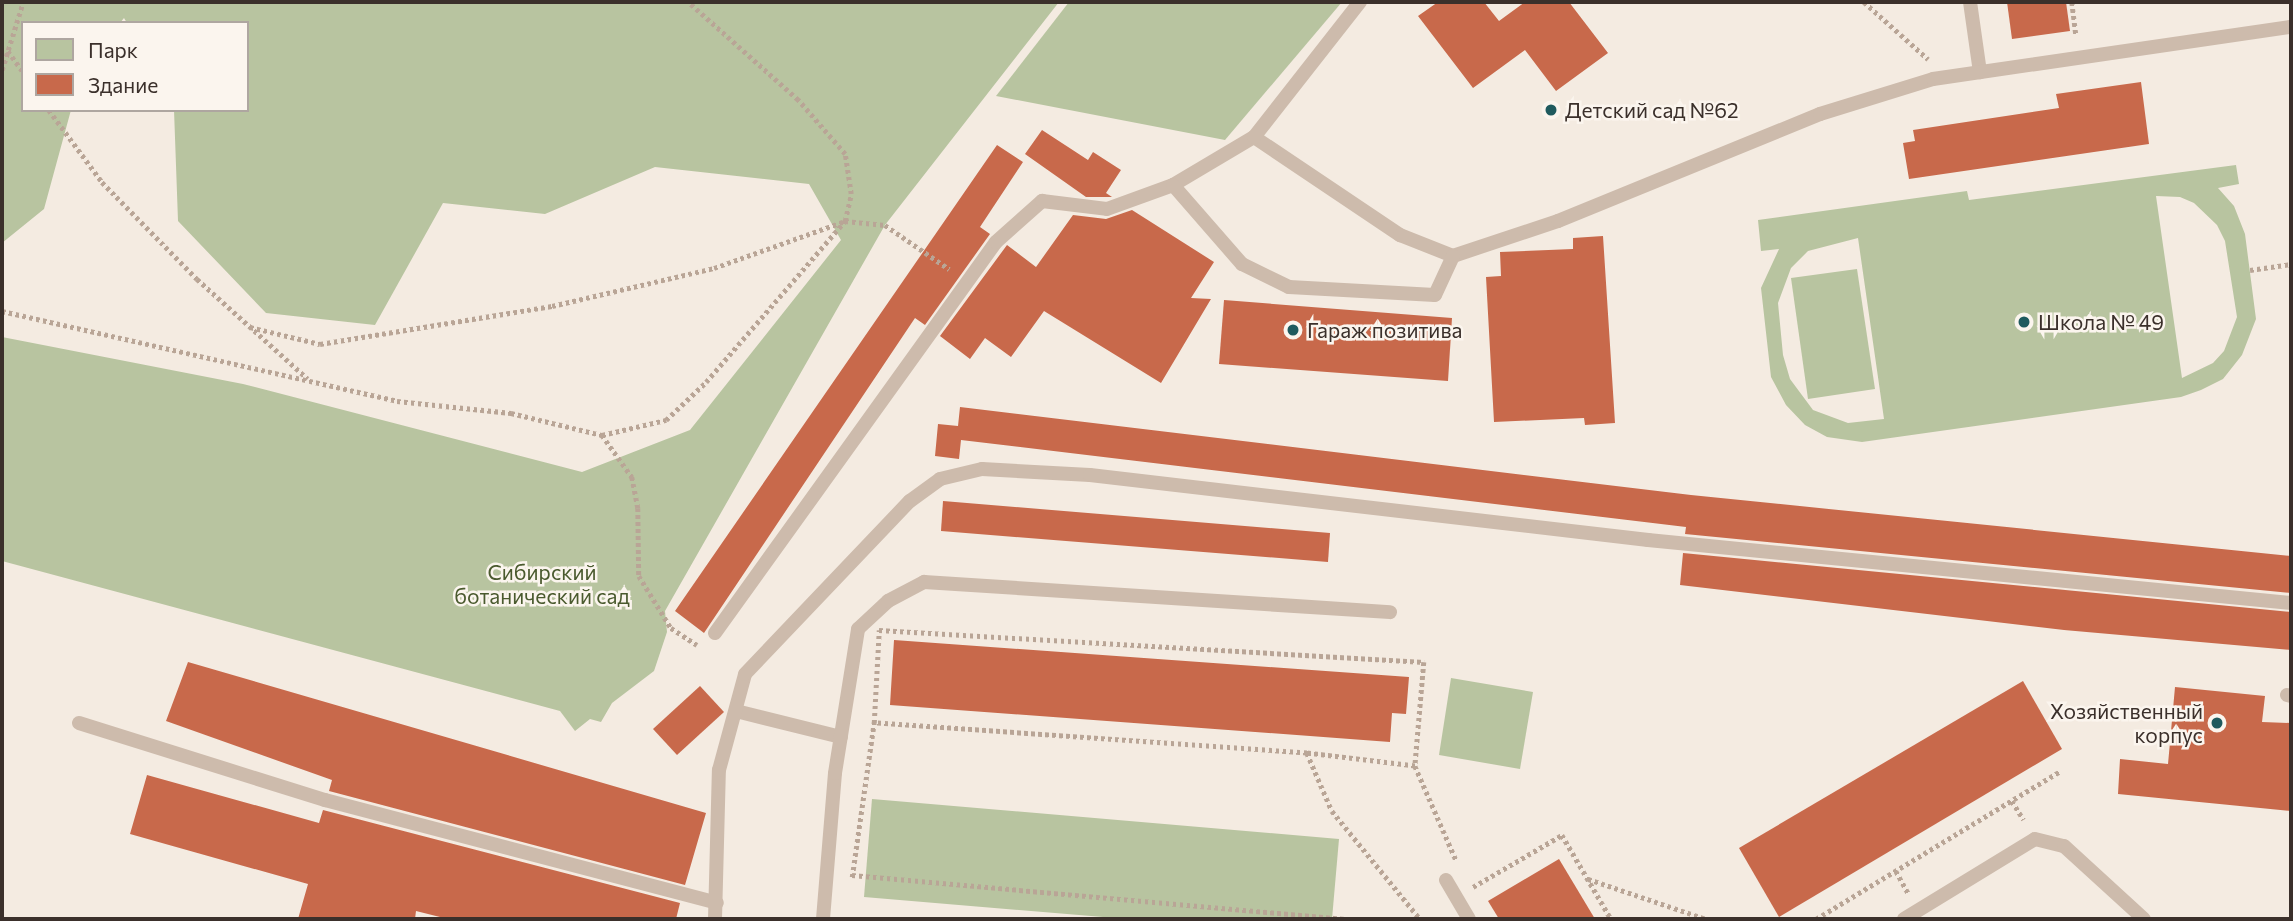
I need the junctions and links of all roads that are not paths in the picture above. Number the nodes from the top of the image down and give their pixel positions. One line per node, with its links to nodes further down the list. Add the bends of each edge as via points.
1 (1360, 2): 5 (lane)
2 (1970, 2): 4 (lane)
3 (2291, 27): 4 (lane)
4 (1980, 72): 7 (lane, via 1933,79 1820,114 1558,221)
5 (1254, 137): 6 (lane); 7 (lane, via 1400,235)
6 (1173, 185): 7 (lane, via 1242,264 1289,287 1435,295); 10 (lane, via 1107,209 1042,201 996,242)
7 (1453, 256)
8 (2291, 603): 11 (lane, via 1648,540 1090,475 982,469 940,480 911,501 745,674)
9 (1390, 612): 13 (lane, via 924,582 888,601 858,629)
10 (715, 633)
11 (736, 711): 13 (lane); 15 (lane, via 719,769)
12 (79, 723): 15 (lane, via 325,800)
13 (841, 737): 17 (lane)
14 (1446, 880): 18 (lane)
15 (717, 903): 16 (lane)
16 (715, 919)
17 (823, 919)
18 (1469, 919)
19 (1904, 919): 20 (lane, via 2035,839 2064,846)
20 (2144, 919)

